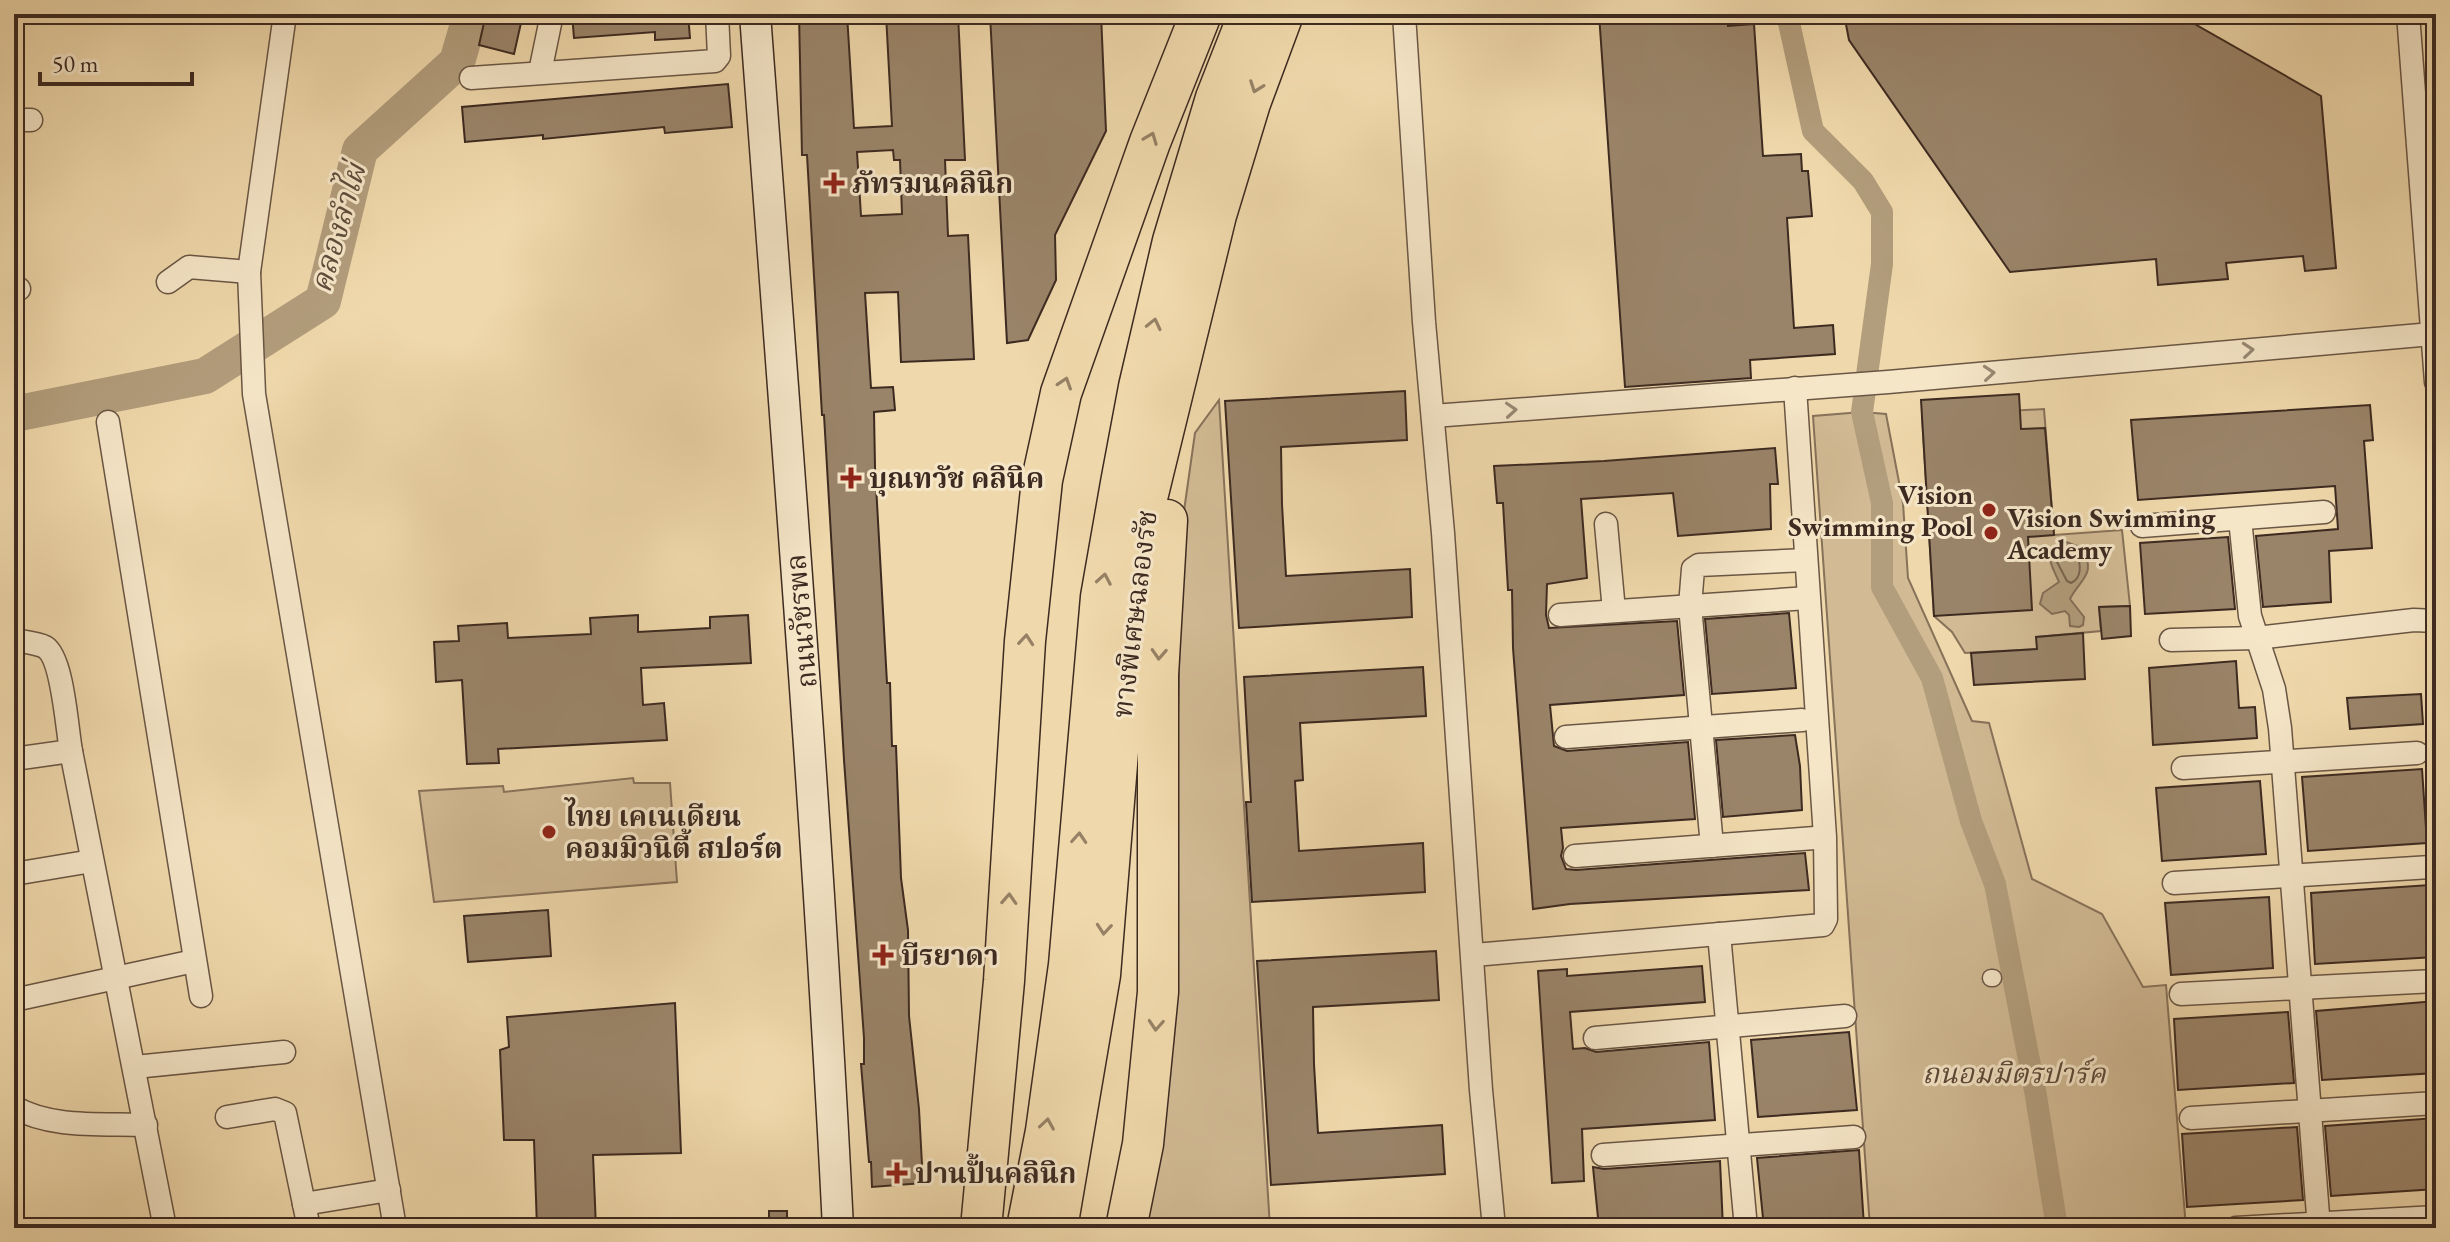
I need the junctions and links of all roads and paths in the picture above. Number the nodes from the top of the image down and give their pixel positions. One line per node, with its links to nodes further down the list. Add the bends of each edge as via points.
1 (285, 14): 12 (street)
2 (552, 14): 10 (street)
3 (717, 14): 10 (street, via 715,61)
4 (755, 14): 81 (main road, ถนนวัชรพล, via 811,750)
5 (1201, 14): 54 (highway, one-way to 5, via 1025,641 1042,480 1061,393)
6 (1249, 14): 84 (highway, ทางพิเศษฉลองรัช, one-way to 6, via 1069,965 1101,597 1121,483 1173,241 1216,98)
7 (1283, 14): 18 (highway, ทางพิเศษฉลองรัช, one-way to 18, via 1216,215)
8 (1404, 14): 19 (street)
9 (2408, 14): 14 (street)
10 (540, 72): 11 (street)
11 (471, 78)
12 (249, 272): 13 (street, via 189,267); 74 (street, via 253,378)
13 (168, 282)
14 (2433, 311): 15 (street)
15 (2432, 334): 16 (street); 17 (street, one-way to 15)
16 (2436, 382)
17 (1795, 388): 19 (street, one-way to 17); 25 (street)
18 (1167, 408): 85 (highway, ทางพิเศษฉลองรัช, one-way to 85, via 1132,595 1100,975); 86 (highway, one-way to 86, via 1170,477 1158,675 1158,992 1143,1144)
19 (1433, 416): 51 (street)
20 (108, 422): 52 (street)
21 (2324, 512): 22 (street)
22 (2240, 519): 24 (street); 31 (street)
23 (1606, 524): 28 (street)
24 (2142, 526)
25 (1806, 560): 26 (street); 27 (street, via 1695,567)
26 (1808, 598): 27 (street); 50 (street, via 1826,919 1823,925)
27 (1690, 606): 28 (street); 35 (street)
28 (1614, 611): 29 (street)
29 (1560, 615)
30 (2436, 621): 31 (street)
31 (2257, 638): 33 (street); 40 (street, via 2274,689)
32 (14, 640): 37 (street, via 46,647 54,658)
33 (2171, 640)
34 (1802, 720): 35 (street)
35 (1701, 727): 36 (street); 43 (street)
36 (1566, 737)
37 (71, 751): 39 (street); 45 (street)
38 (2417, 753): 40 (street)
39 (14, 759)
40 (2282, 762): 41 (street); 48 (street)
41 (2183, 768)
42 (1815, 838): 43 (street)
43 (1712, 846): 44 (street)
44 (1575, 856)
45 (92, 861): 47 (street); 53 (street)
46 (2431, 867): 48 (street)
47 (14, 874)
48 (2292, 875): 49 (street); 56 (street)
49 (2174, 883)
50 (1719, 934): 51 (street); 61 (street)
51 (1474, 955): 87 (street)
52 (194, 961): 53 (street); 58 (street)
53 (117, 978): 59 (street); 64 (street)
54 (1004, 981): 82 (highway); 83 (highway)
55 (2435, 981): 56 (street)
56 (2301, 988): 57 (street); 67 (street)
57 (2181, 994)
58 (201, 996)
59 (14, 1000)
60 (1845, 1016): 61 (street)
61 (1727, 1028): 62 (street); 72 (street)
62 (1595, 1038)
63 (284, 1052): 64 (street)
64 (135, 1067): 70 (street)
65 (2436, 1103): 67 (street)
66 (14, 1107): 70 (street, via 51,1121)
67 (2310, 1111): 69 (street); 77 (street)
68 (227, 1117): 75 (street, via 275,1109 285,1113)
69 (2191, 1118)
70 (146, 1125): 78 (street)
71 (1854, 1137): 72 (street)
72 (1739, 1146): 73 (street); 88 (street)
73 (1603, 1155)
74 (389, 1190): 75 (street); 80 (street)
75 (304, 1204): 79 (street)
76 (2436, 1217): 77 (street)
77 (2319, 1226): 89 (street)
78 (165, 1228)
79 (309, 1228)
80 (395, 1228)
81 (838, 1228)
82 (953, 1228)
83 (981, 1228)
84 (1027, 1228)
85 (1057, 1228)
86 (1126, 1228)
87 (1494, 1228)
88 (1746, 1228)
89 (2236, 1228)

